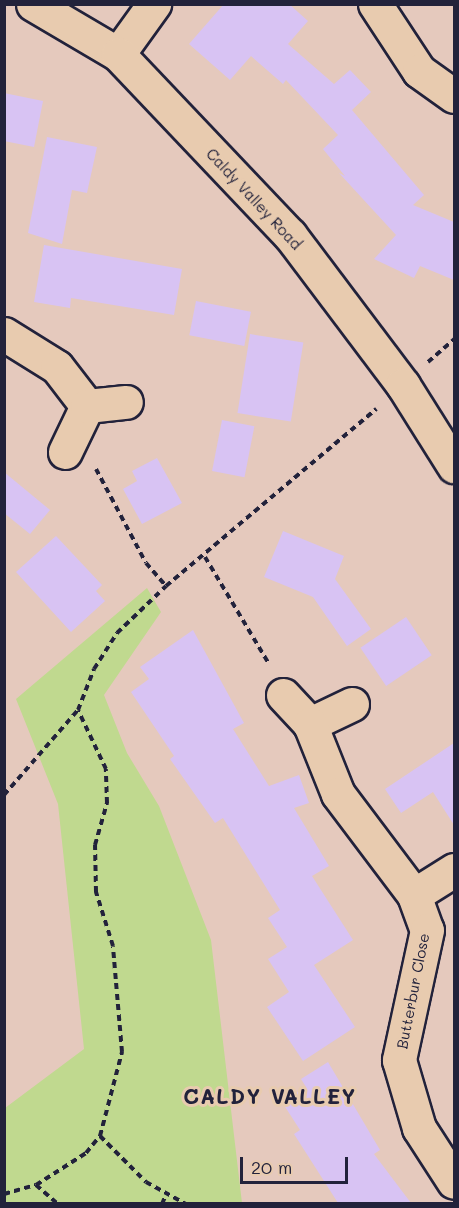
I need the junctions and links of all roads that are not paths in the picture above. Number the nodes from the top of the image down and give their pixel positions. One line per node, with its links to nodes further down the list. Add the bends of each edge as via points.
1 (33, 4): 4 (street, Caldy Valley Road)
2 (154, 4): 4 (street)
3 (375, 4): 5 (street, via 419,71)
4 (118, 54): 8 (street, Caldy Valley Road, via 290,235 403,385)
5 (454, 96)
6 (4, 334): 7 (street, via 57,367 76,429)
7 (126, 402)
8 (454, 466)
9 (283, 695): 11 (street, Butterbur Close)
10 (352, 704): 11 (street)
11 (310, 723): 13 (street, Butterbur Close, via 338,795)
12 (454, 870): 13 (street)
13 (414, 895): 14 (street, Butterbur Close, via 427,930 399,1060 419,1128)
14 (454, 1182)

